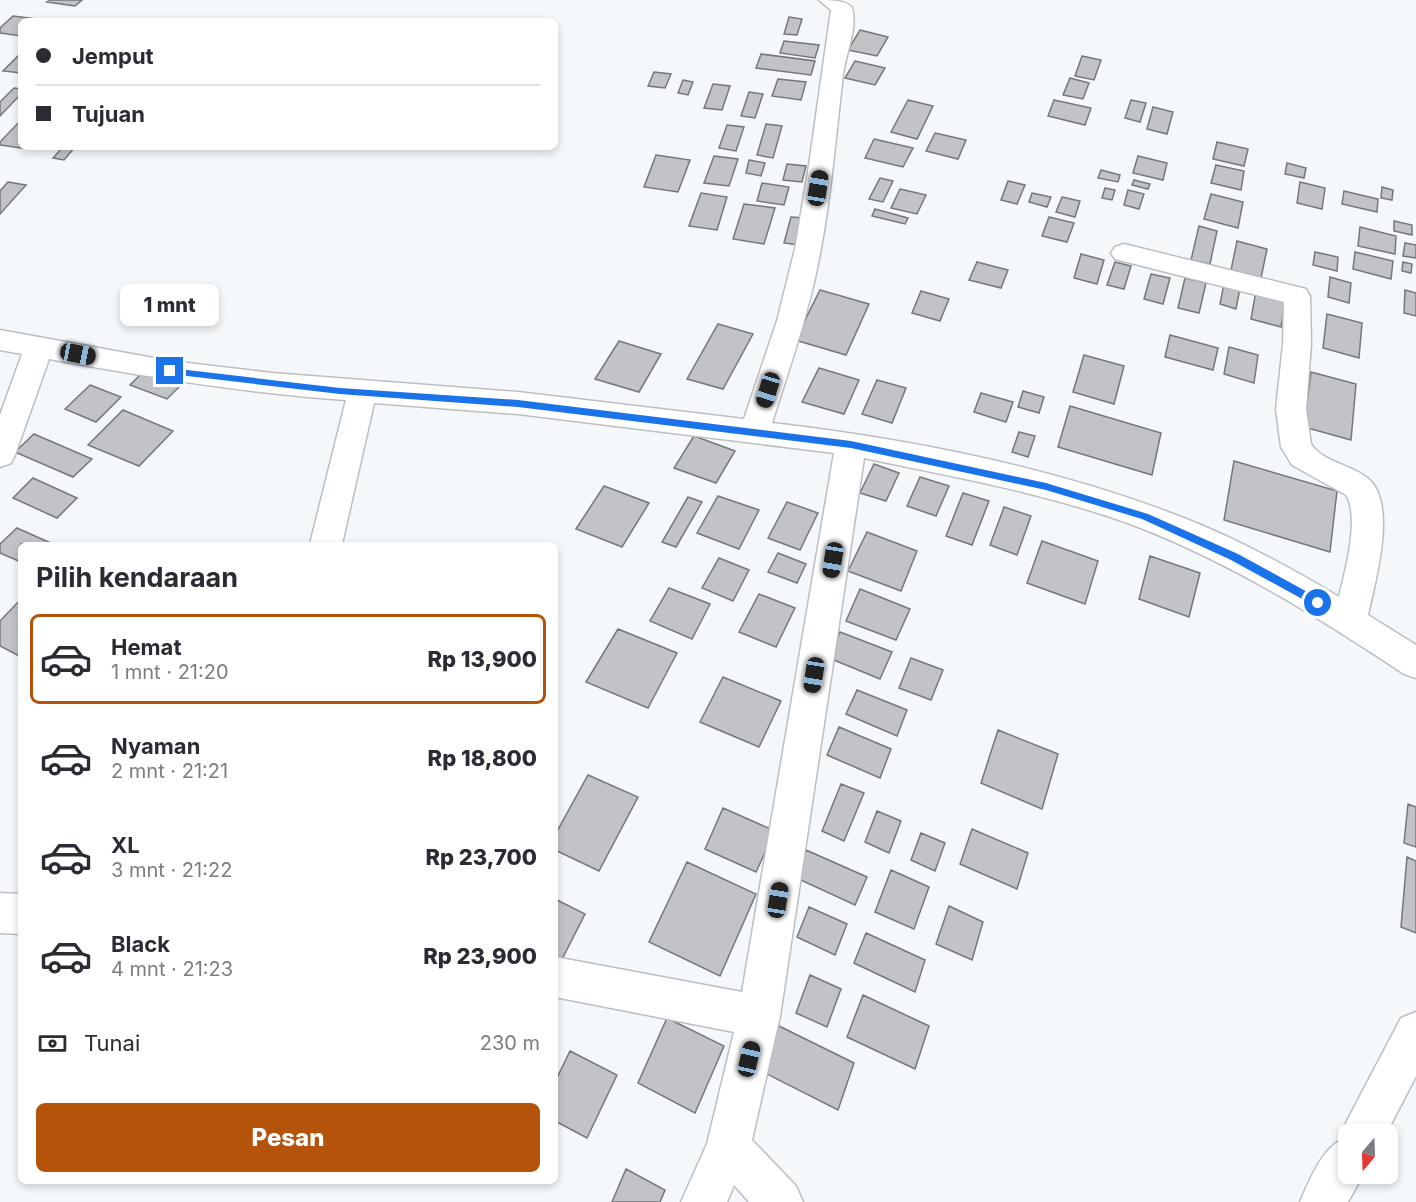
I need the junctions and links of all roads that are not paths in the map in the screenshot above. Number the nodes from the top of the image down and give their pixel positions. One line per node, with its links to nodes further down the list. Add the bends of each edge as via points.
1 (829, 0): 6 (street, via 841,7 841,22 813,225 794,306)
2 (1125, 254): 10 (street, via 1297,296 1291,409 1296,447 1318,467 1357,486 1365,501 1366,548)
3 (0, 340): 4 (street)
4 (39, 347): 5 (street, via 170,371); 8 (street)
5 (362, 393): 6 (street, via 518,404); 9 (street)
6 (755, 431): 7 (street)
7 (851, 444): 10 (street, via 1046,486 1144,516 1234,557); 15 (street)
8 (0, 455)
9 (326, 542)
10 (1358, 626): 11 (street)
11 (1416, 663)
12 (0, 913): 13 (street)
13 (18, 915)
14 (558, 978): 15 (street)
15 (759, 1016): 18 (street)
16 (1416, 1033): 17 (street)
17 (1368, 1124)
18 (728, 1147): 20 (street); 21 (street)
19 (1338, 1176): 22 (street)
20 (774, 1196)
21 (704, 1202)
22 (1323, 1202)

